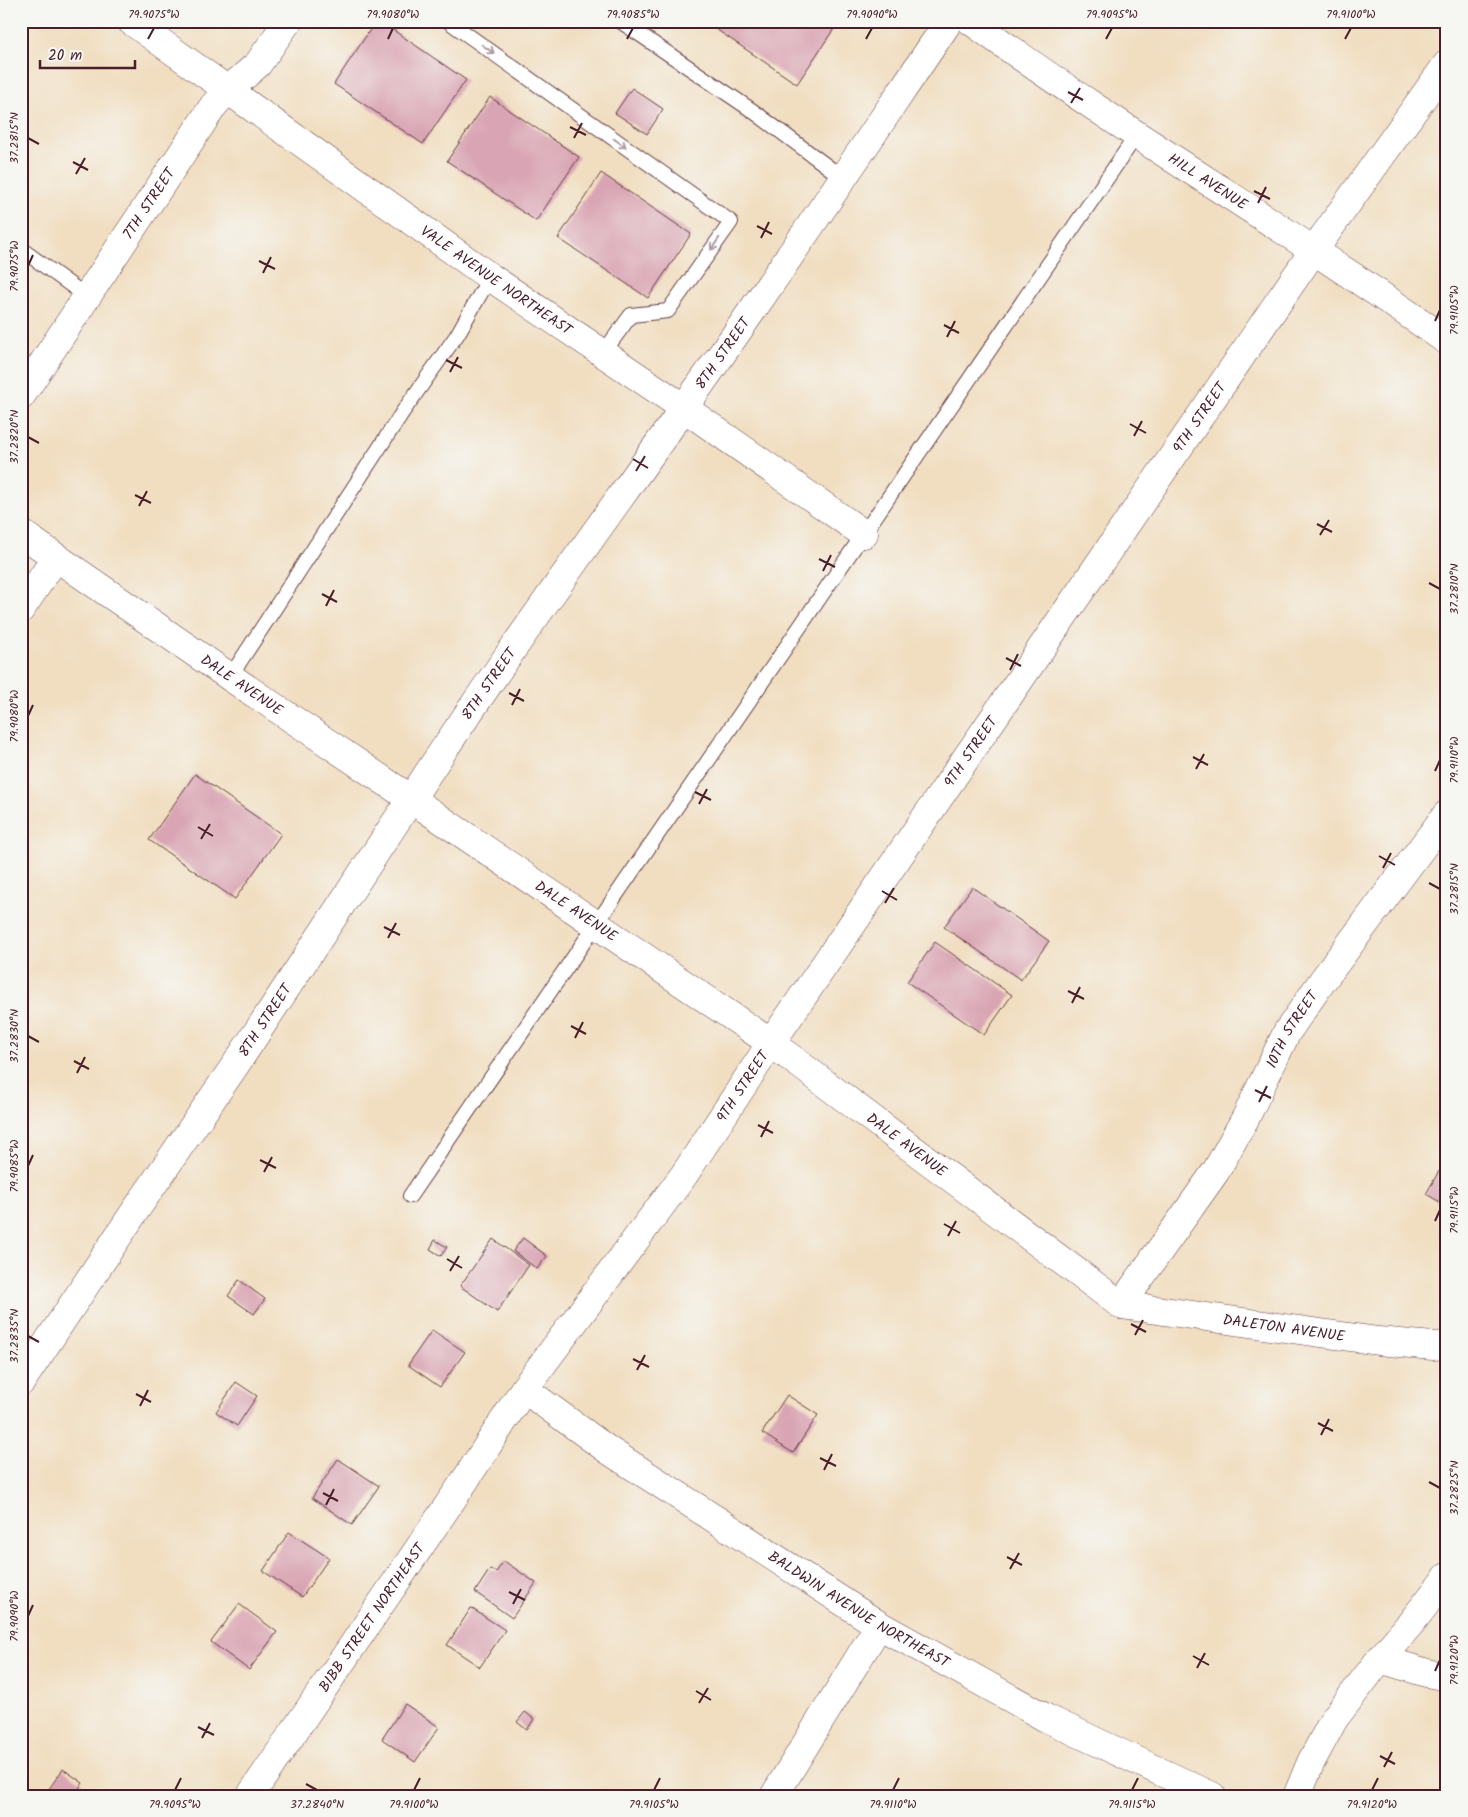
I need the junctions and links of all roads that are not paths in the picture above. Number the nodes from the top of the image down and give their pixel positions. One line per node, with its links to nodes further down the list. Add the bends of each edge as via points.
1 (131, 21): 8 (street, VALE AVENUE NORTHEAST)
2 (288, 21): 8 (street, 7TH STREET, via 258,64)
3 (448, 21): 16 (lane, one-way to 16, via 731,222 668,310 631,315)
4 (620, 21): 10 (lane, via 753,111)
5 (949, 21): 10 (street, 8TH STREET)
6 (971, 21): 9 (street, HILL AVENUE)
7 (1447, 64): 12 (street, 9TH STREET)
8 (227, 91): 13 (street, VALE AVENUE NORTHEAST); 14 (street, 7TH STREET, via 214,105)
9 (1136, 136): 12 (street, HILL AVENUE); 20 (lane)
10 (843, 178): 18 (street, 8TH STREET)
11 (21, 248): 14 (lane)
12 (1314, 250): 15 (street, HILL AVENUE); 27 (street, 9TH STREET)
13 (490, 277): 16 (street, VALE AVENUE NORTHEAST); 23 (lane, via 457,335 402,413)
14 (86, 296): 17 (street, 7TH STREET)
15 (1447, 341)
16 (603, 353): 18 (street, VALE AVENUE NORTHEAST)
17 (21, 396)
18 (684, 408): 20 (street, VALE AVENUE NORTHEAST); 24 (street, 8TH STREET, via 573,562)
19 (21, 533): 21 (street, DALE AVENUE)
20 (864, 534): 26 (lane)
21 (56, 557): 22 (street); 23 (street, DALE AVENUE)
22 (21, 609)
23 (230, 677): 24 (street, DALE AVENUE)
24 (411, 799): 26 (street, DALE AVENUE); 31 (street, 8TH STREET)
25 (1447, 814): 29 (street, 10TH STREET, via 1287,1032 1216,1171)
26 (596, 926): 27 (street, DALE AVENUE); 28 (lane)
27 (771, 1043): 29 (street, DALE AVENUE); 32 (street, 9TH STREET, via 684,1175)
28 (410, 1196)
29 (1121, 1305): 30 (street, DALETON AVENUE, via 1378,1341)
30 (1447, 1345)
31 (21, 1382)
32 (524, 1389): 33 (street, 9TH STREET); 35 (street, BALDWIN AVENUE NORTHEAST, via 608,1450)
33 (494, 1438): 38 (street, BIBB STREET NORTHEAST)
34 (1447, 1577): 36 (street)
35 (878, 1625): 39 (street); 40 (street, BALDWIN AVENUE NORTHEAST, via 1046,1718)
36 (1380, 1659): 37 (street); 41 (street, via 1334,1719)
37 (1447, 1677)
38 (250, 1796)
39 (774, 1796)
40 (1212, 1796)
41 (1297, 1796)

